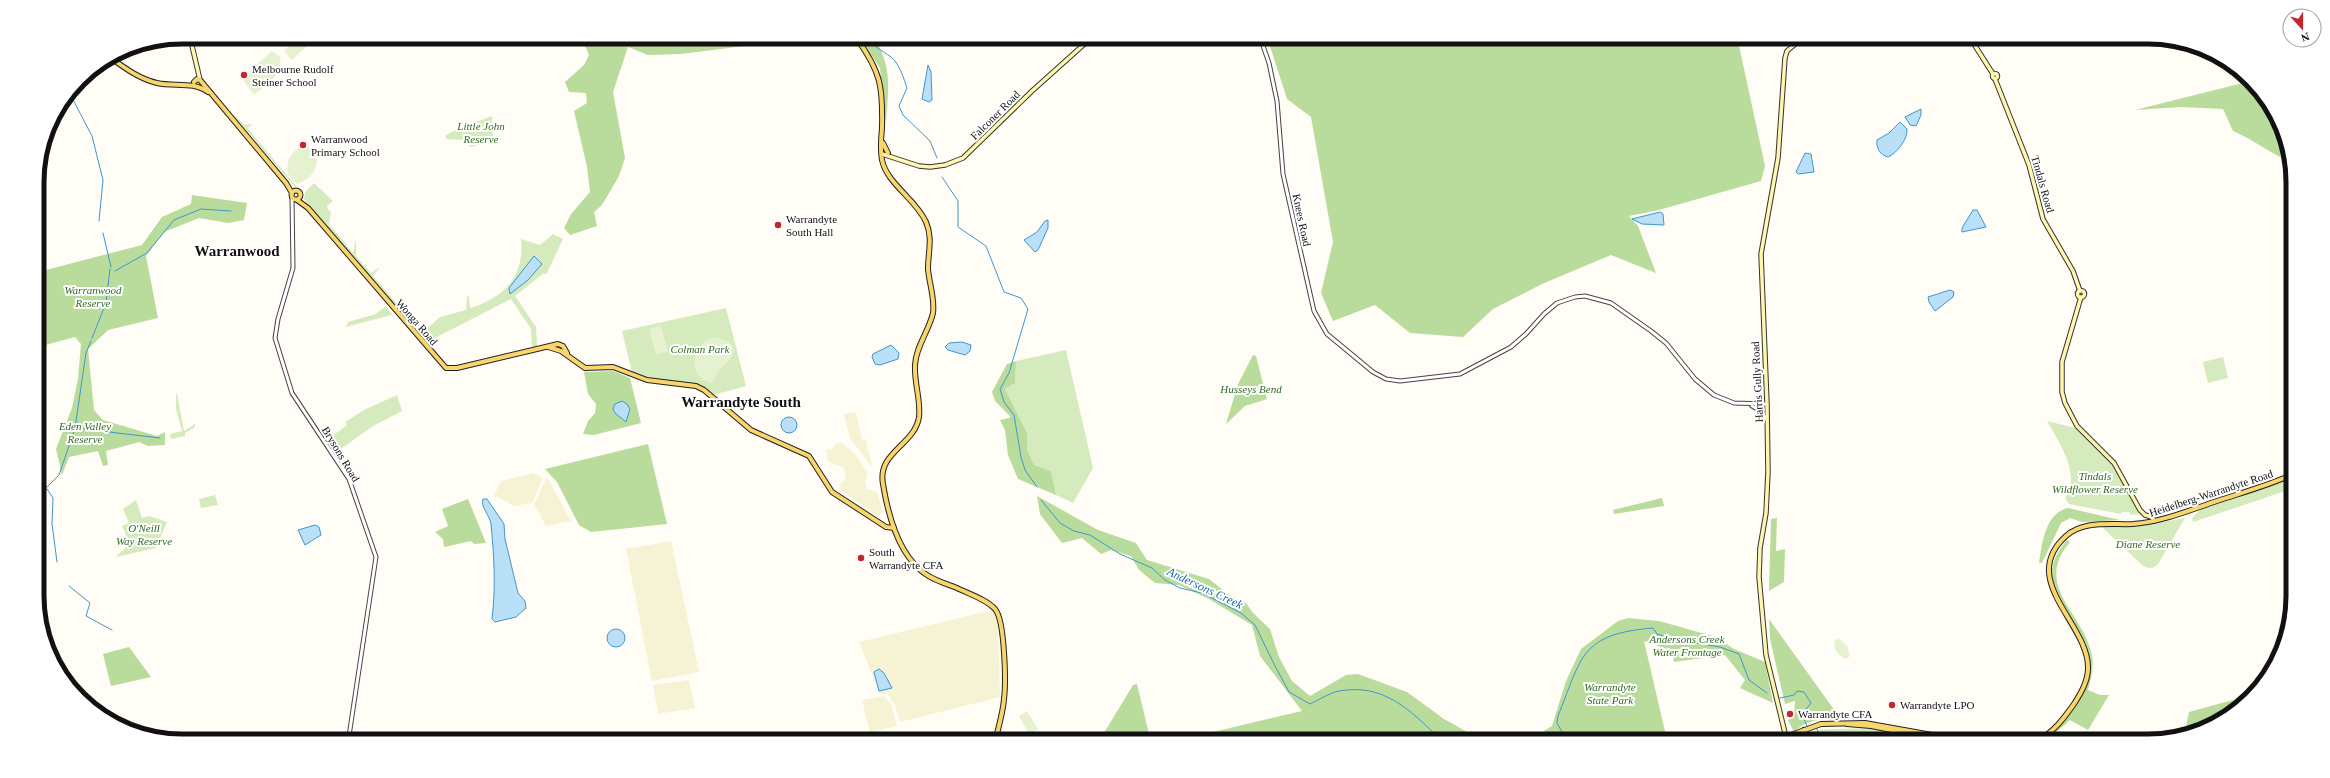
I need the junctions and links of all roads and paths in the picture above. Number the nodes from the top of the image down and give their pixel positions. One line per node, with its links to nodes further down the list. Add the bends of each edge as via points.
1 (191, 44): 8 (main road)
2 (860, 44): 9 (main road, via 878,73)
3 (1084, 44): 12 (main road, Falconer Road, via 962,158 945,165 930,167)
4 (1262, 44): 17 (street, Knees Road, via 1277,101 1283,174 1314,311 1327,334 1379,376 1412,381 1460,374 1511,347 1558,303 1585,296 1611,303 1652,331 1666,343 1695,379 1714,395 1734,403)
5 (1795, 44): 16 (main road, Harris Gully Road, via 1787,51 1785,58 1778,158 1761,254)
6 (1973, 44): 20 (main road, Tindals Road, via 1993,74 1997,75 1996,79 2029,165 2043,219 2073,271 2080,291 2085,294 2081,297 2062,362 2062,392 2065,403 2077,426 2114,463)
7 (115, 61): 8 (main road, via 148,80 169,84)
8 (198, 82): 14 (main road)
9 (882, 127): 10 (main road); 11 (main road, via 883,145)
10 (882, 153): 11 (main road, Falconer Road); 12 (main road, Falconer Road); 13 (main road)
11 (888, 153): 12 (main road, Falconer Road)
12 (896, 158): 13 (main road, via 886,158)
13 (883, 164): 21 (main road, via 926,222 930,232 928,269 933,300 933,313 916,354 918,420 913,432 886,460 882,475)
14 (294, 192): 15 (main road); 15 (main road, via 300,192)
15 (297, 198): 24 (main road, Wonga Road, via 446,368 457,368 556,346 585,368 613,367 647,380 696,386 751,430 810,456 829,489); 29 (street, Brysons Road, via 294,211 293,268 275,338 292,393 349,480 376,557)
16 (1767, 404): 17 (street); 18 (main road, Harris Gully Road)
17 (1748, 405): 18 (street, via 1761,411)
18 (1768, 423): 26 (main road, Harris Gully Road, via 1766,513 1759,570 1760,604 1766,655)
19 (2286, 477): 22 (main road, Heidelberg-Warrandyte Road)
20 (2142, 514): 22 (main road, via 2152,517); 23 (main road)
21 (890, 519): 24 (main road); 25 (main road)
22 (2154, 521): 23 (main road, Heidelberg-Warrandyte Road)
23 (2147, 522): 37 (main road, Heidelberg-Warrandyte Road, via 2084,526 2066,537 2054,551 2049,577 2052,590 2083,646 2088,672 2080,694 2065,718)
24 (883, 524): 25 (main road, via 887,528)
25 (893, 527): 30 (main road, via 913,561 922,571 937,581 986,602 1000,615 1003,627 1005,692)
26 (1784, 727): 31 (main road, Harris Gully Road); 32 (main road)
27 (1806, 729): 28 (main road, via 1821,724 1847,724); 33 (main road); 34 (main road)
28 (1902, 730): 35 (main road); 36 (main road)
29 (349, 734)
30 (997, 734)
31 (1787, 734)
32 (1792, 734)
33 (1795, 734)
34 (1802, 734)
35 (1918, 734)
36 (1925, 734)
37 (2048, 734)

